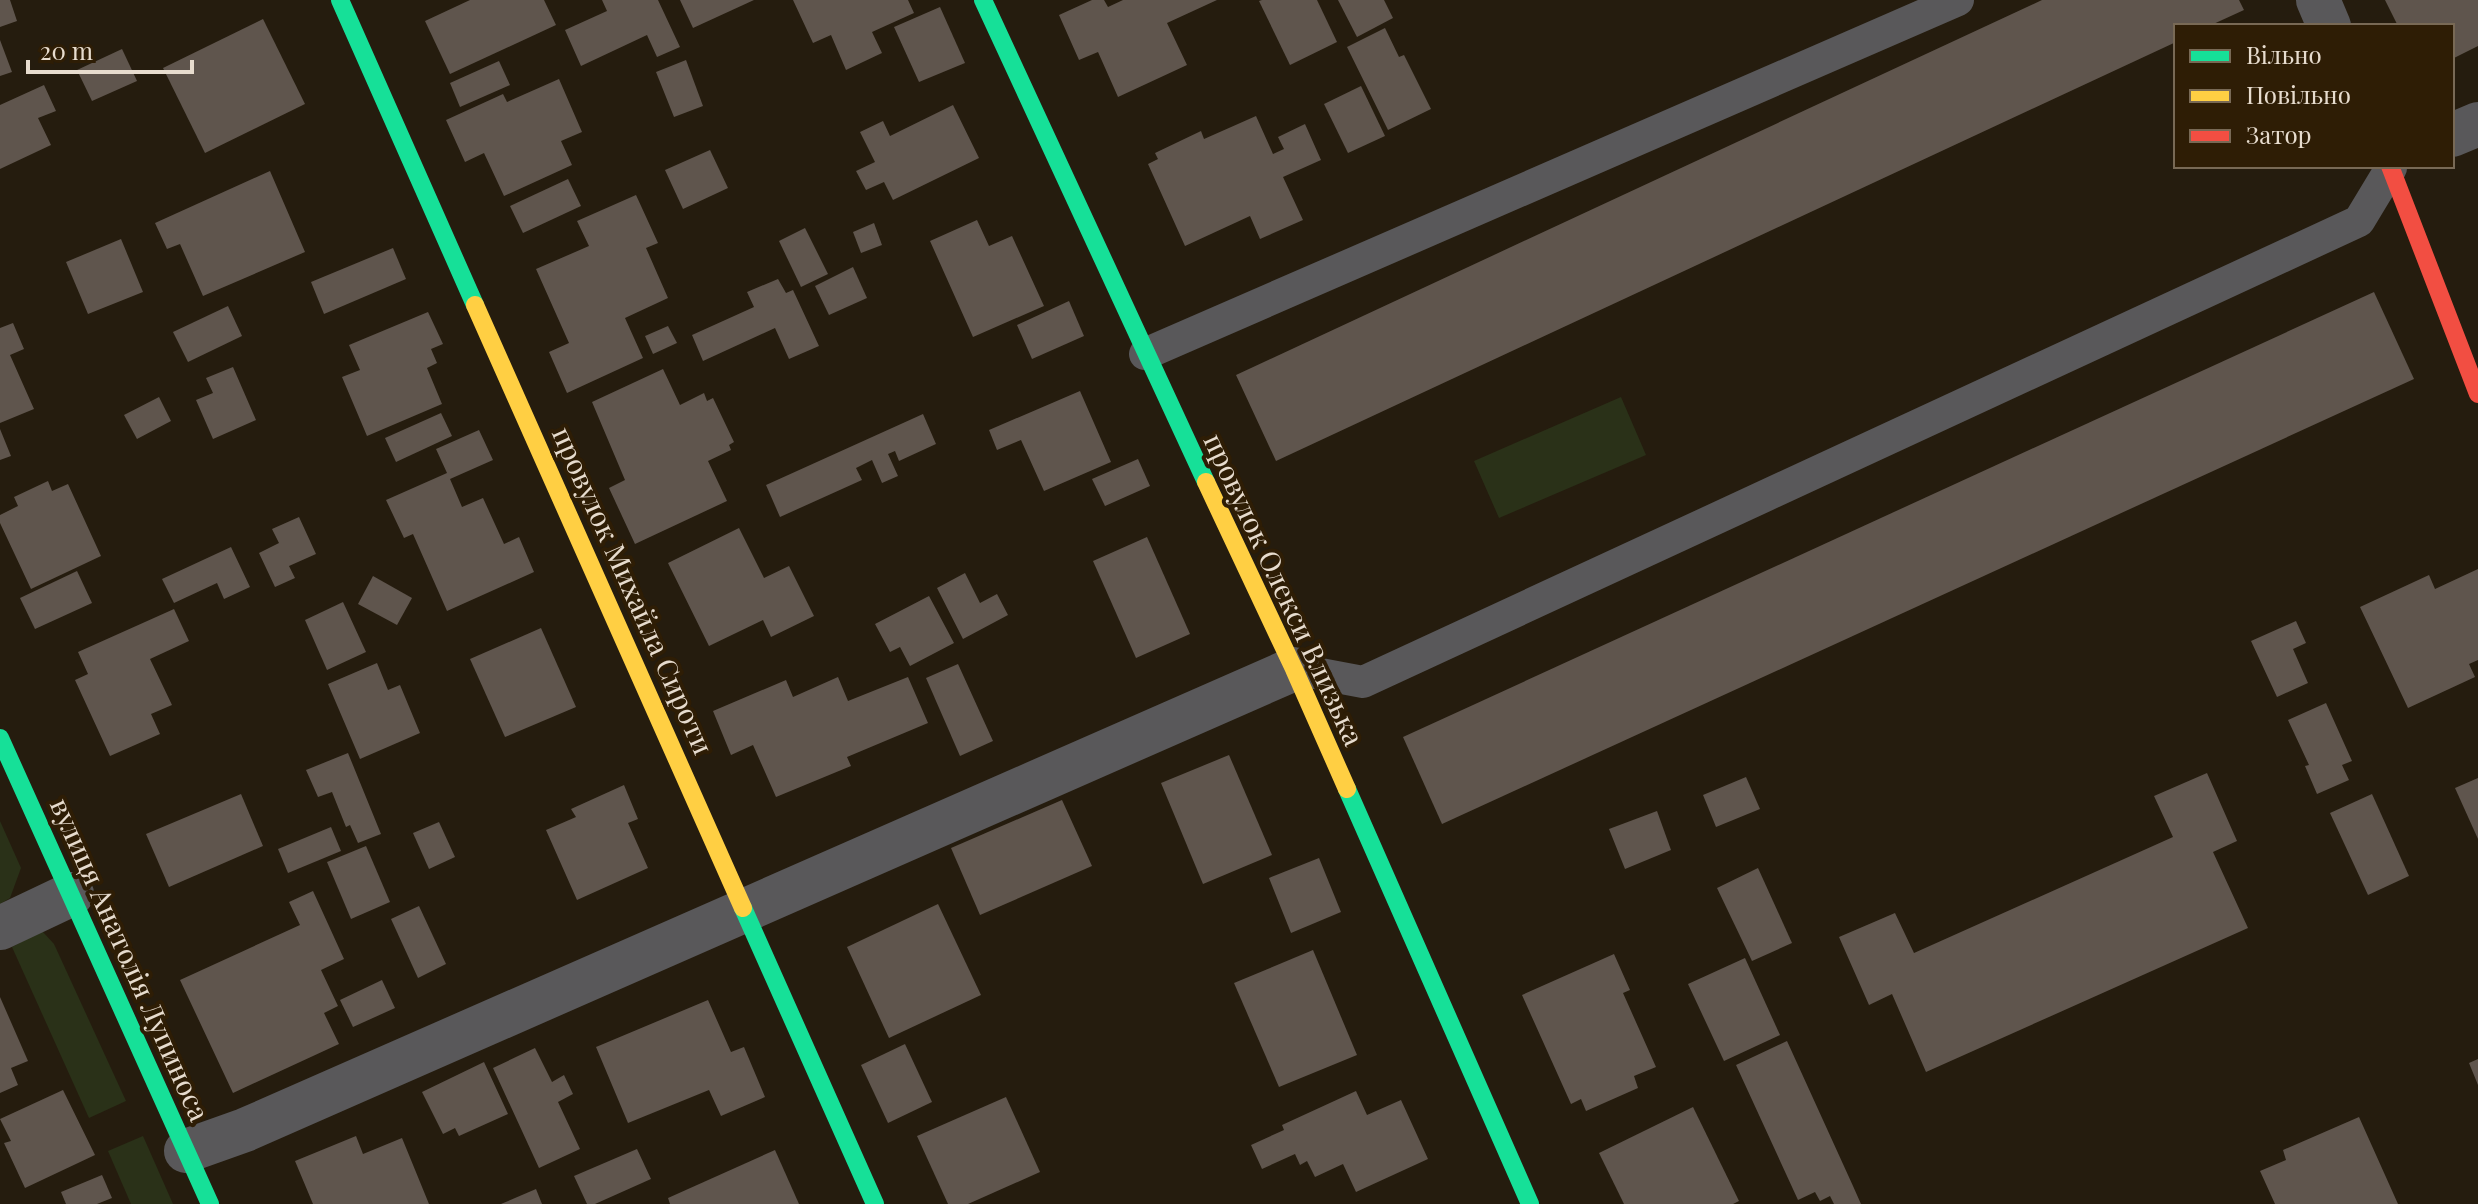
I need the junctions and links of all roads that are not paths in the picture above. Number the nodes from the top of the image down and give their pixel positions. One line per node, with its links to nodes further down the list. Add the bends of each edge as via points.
1 (340, 0): 15 (street, провулок Михайла Сироти)
2 (983, 0): 10 (street, провулок Олекси Влизька)
3 (1958, 0): 10 (lane)
4 (2318, 0): 5 (street)
5 (2328, 24)
6 (2478, 124): 7 (street)
7 (2454, 134)
8 (2391, 168): 12 (lane, via 2359,221 1363,682)
9 (2392, 168): 11 (street)
10 (1145, 354): 12 (street, провулок Олекси Влизька)
11 (2478, 394)
12 (1294, 669): 15 (street); 20 (street, провулок Олекси Влизька)
13 (0, 738): 14 (street, вулиця Анатолія Лупиноса)
14 (72, 894): 16 (street); 17 (street, вулиця Анатолія Лупиноса)
15 (747, 911): 17 (street); 19 (street, провулок Михайла Сироти)
16 (0, 928)
17 (186, 1151): 18 (street, вулиця Анатолія Лупиноса)
18 (210, 1204)
19 (875, 1204)
20 (1530, 1204)

